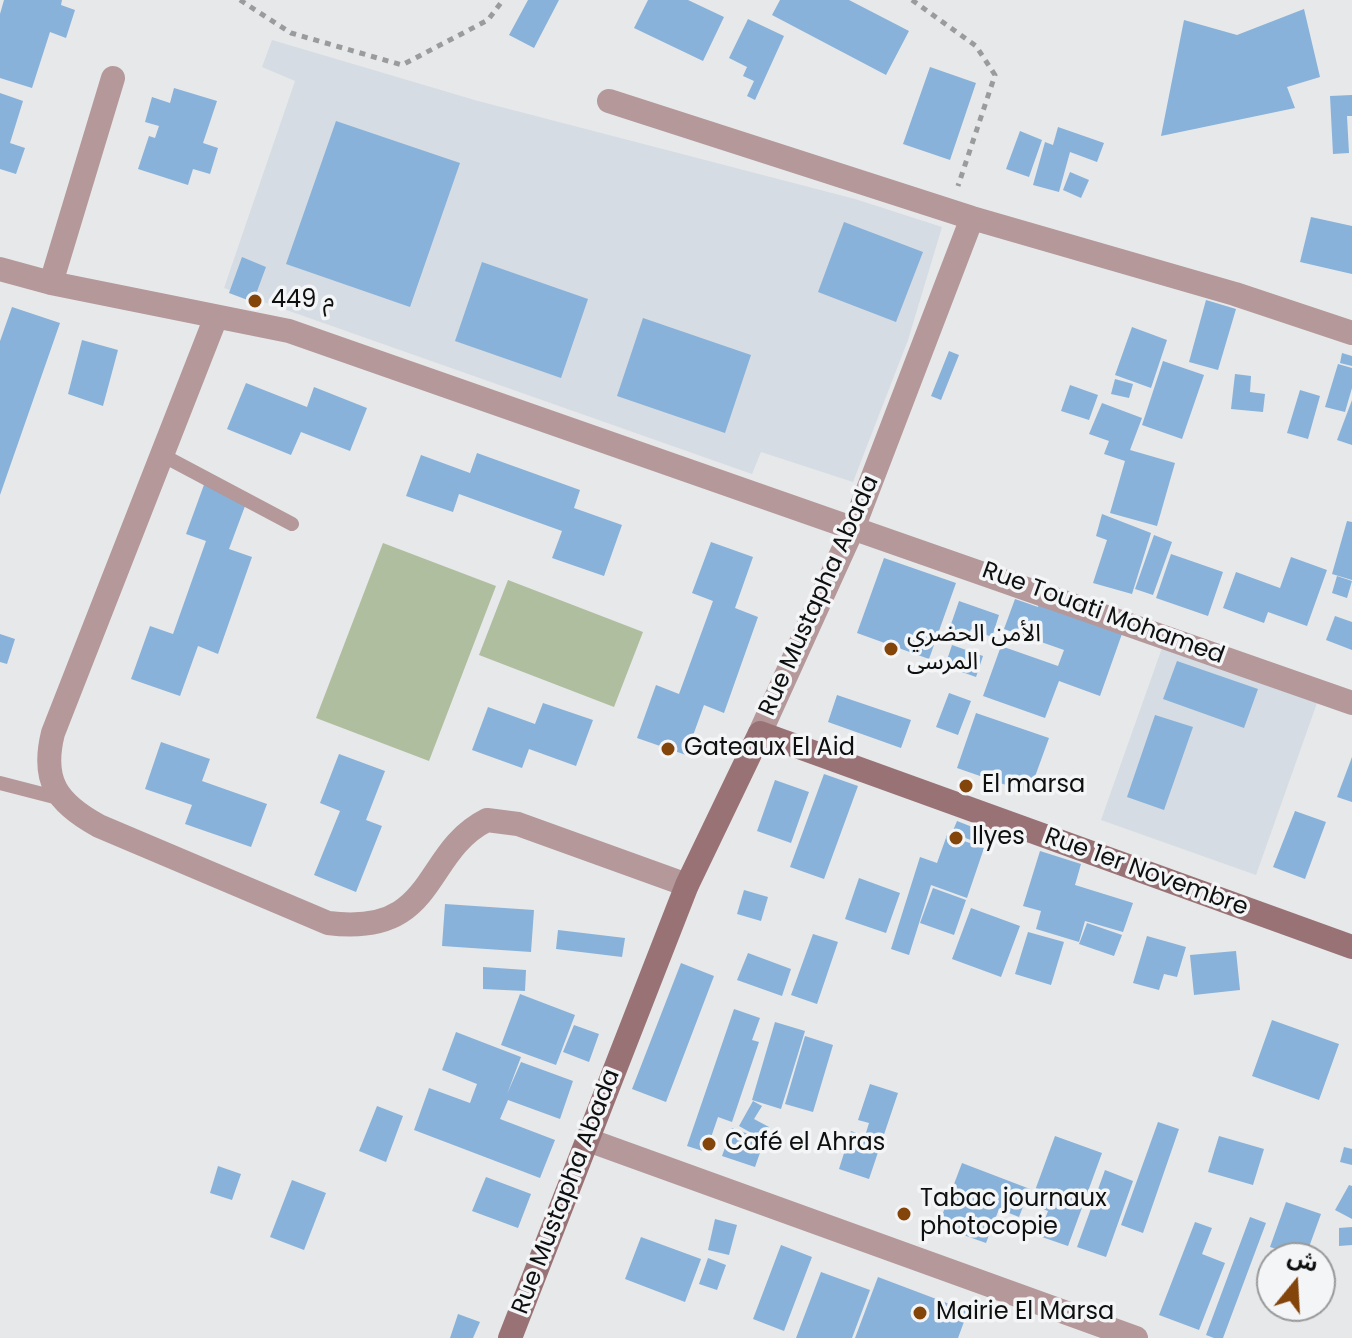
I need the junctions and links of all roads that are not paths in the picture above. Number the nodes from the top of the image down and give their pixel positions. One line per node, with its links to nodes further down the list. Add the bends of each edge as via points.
1 (113, 78): 5 (street)
2 (609, 101): 3 (street)
3 (972, 218): 7 (street); 10 (street, Rue Mustapha Abada)
4 (0, 269): 5 (street, Rue Touati Mohamed)
5 (51, 283): 6 (street, Rue Touati Mohamed)
6 (216, 317): 8 (street); 10 (street, Rue Touati Mohamed, via 289,331)
7 (1352, 333)
8 (162, 455): 9 (lane); 14 (street, via 53,733 47,767)
9 (292, 524)
10 (854, 526): 11 (street, Rue Touati Mohamed); 12 (street, Rue Mustapha Abada)
11 (1352, 703)
12 (760, 733): 15 (main road, Rue Mustapha Abada); 16 (main road, Rue 1er Novembre)
13 (0, 783): 14 (lane)
14 (62, 799): 15 (street, via 99,826 328,923 350,926 397,913 417,900 465,836 487,820 518,824)
15 (687, 885): 17 (main road, Rue Mustapha Abada)
16 (1352, 947)
17 (588, 1140): 18 (main road, Rue Mustapha Abada); 19 (street)
18 (510, 1338)
19 (1136, 1338)

